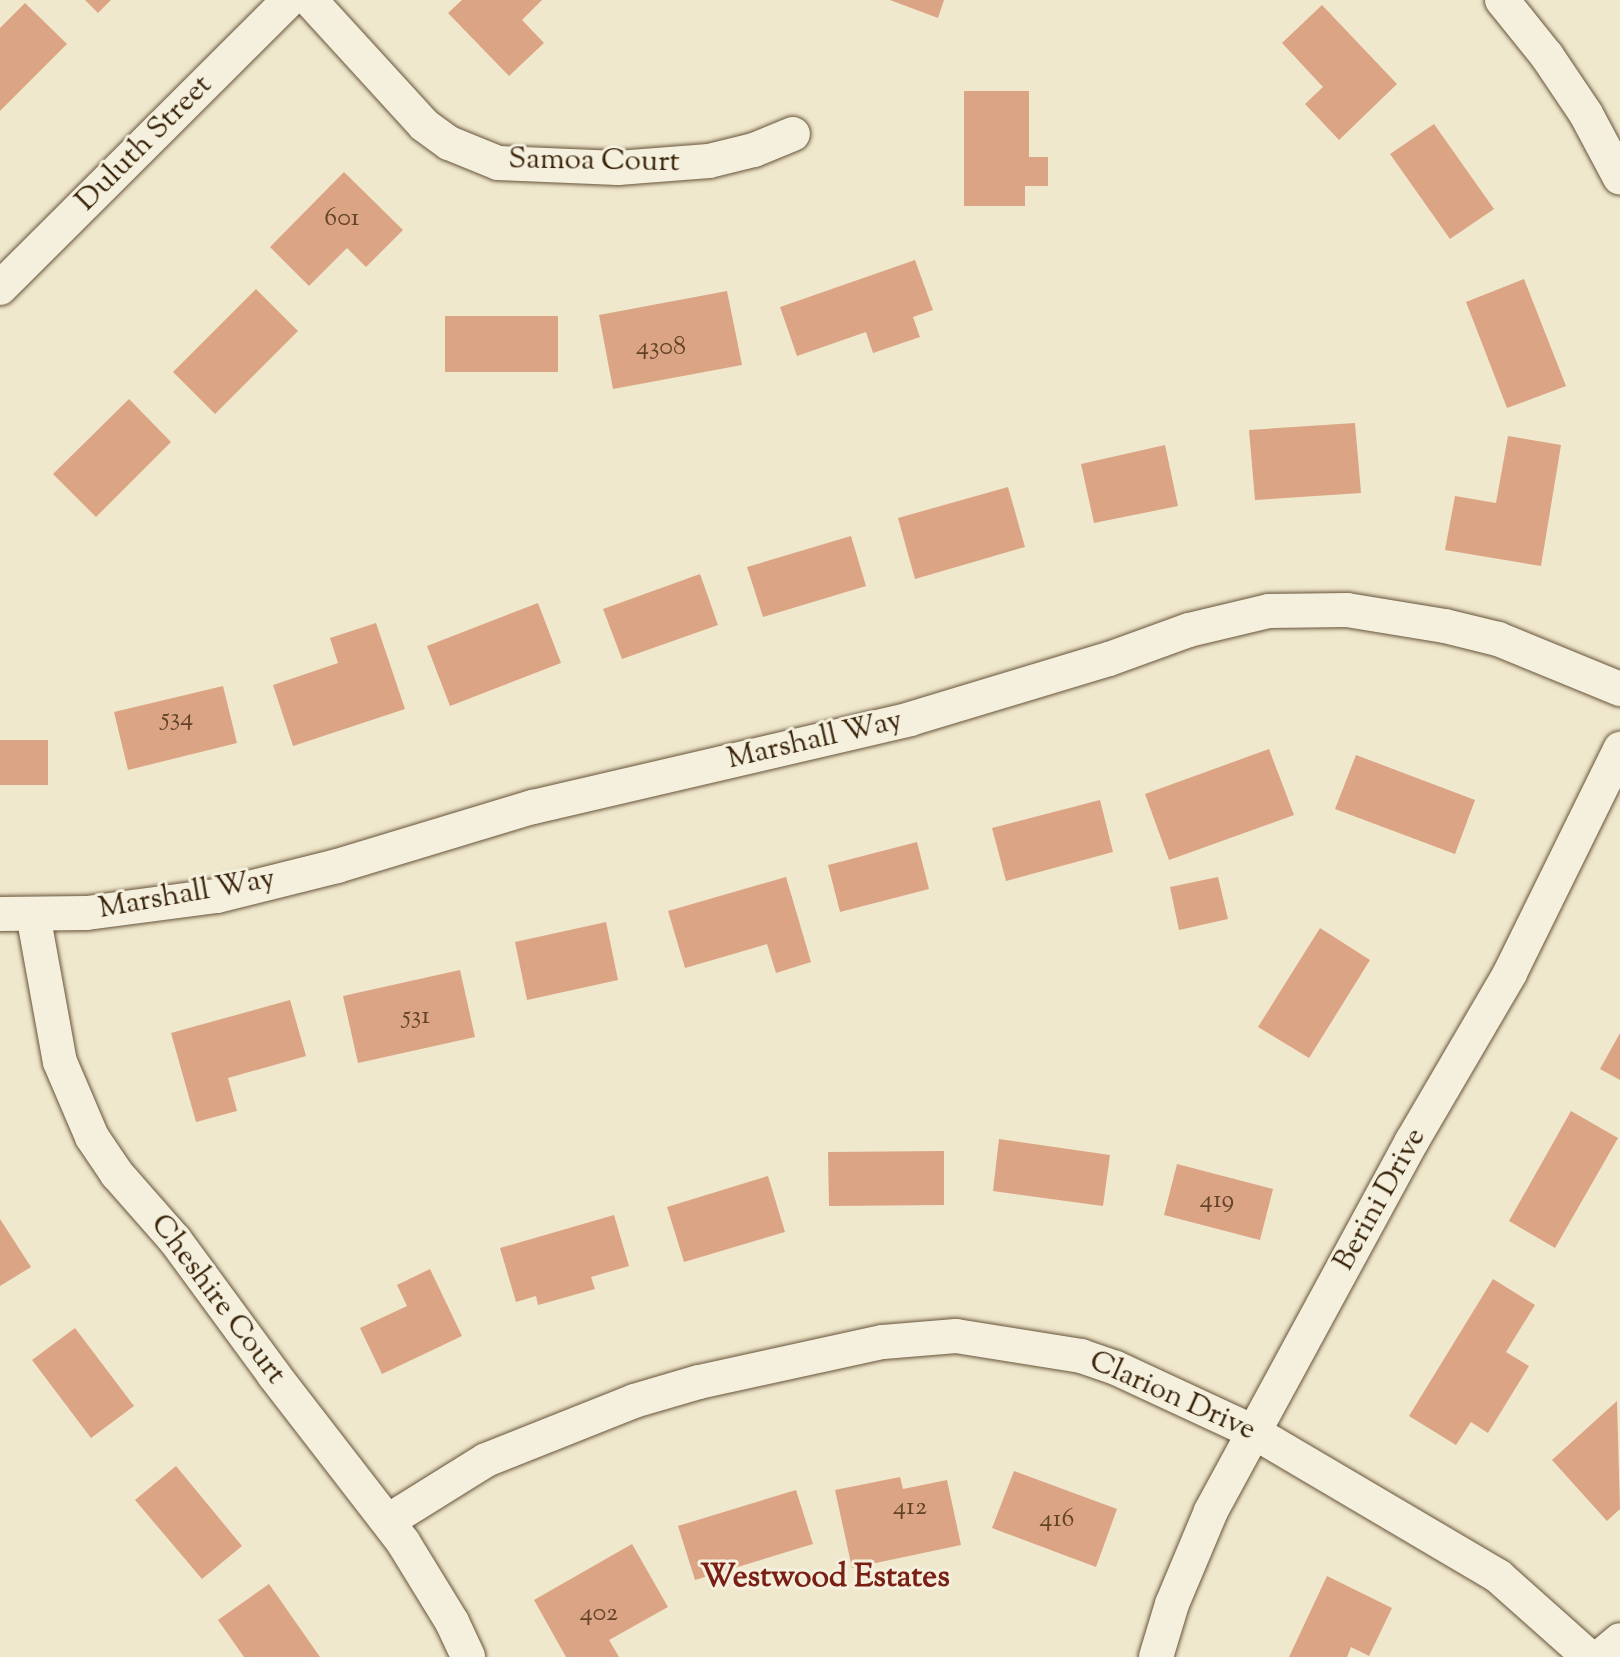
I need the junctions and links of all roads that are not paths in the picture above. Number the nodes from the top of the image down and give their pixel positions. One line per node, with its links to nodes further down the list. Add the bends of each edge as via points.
1 (289, 0): 6 (street, Duluth Street)
2 (310, 0): 4 (street, Samoa Court, via 424,125 449,143 498,163 618,168 709,161)
3 (1502, 0): 5 (street, via 1586,114)
4 (793, 134)
5 (1620, 178)
6 (0, 288)
7 (1620, 689): 9 (street, Marshall Way, via 1498,639 1445,626 1347,610 1269,611 1189,630 910,719 533,807 217,896 102,911)
8 (1620, 749): 10 (street, Berini Drive, via 1510,973)
9 (17, 914): 11 (street, Cheshire Court, via 60,1062 92,1137)
10 (1252, 1431): 11 (street, Clarion Drive, via 1081,1356 956,1336 920,1337 699,1382 634,1401 486,1460); 14 (street, Berini Drive, via 1190,1557); 15 (street, Clarion Drive, via 1498,1576)
11 (388, 1521): 13 (street, Cheshire Court)
12 (1620, 1640): 16 (street)
13 (468, 1657)
14 (1156, 1657)
15 (1589, 1657)
16 (1600, 1657)

